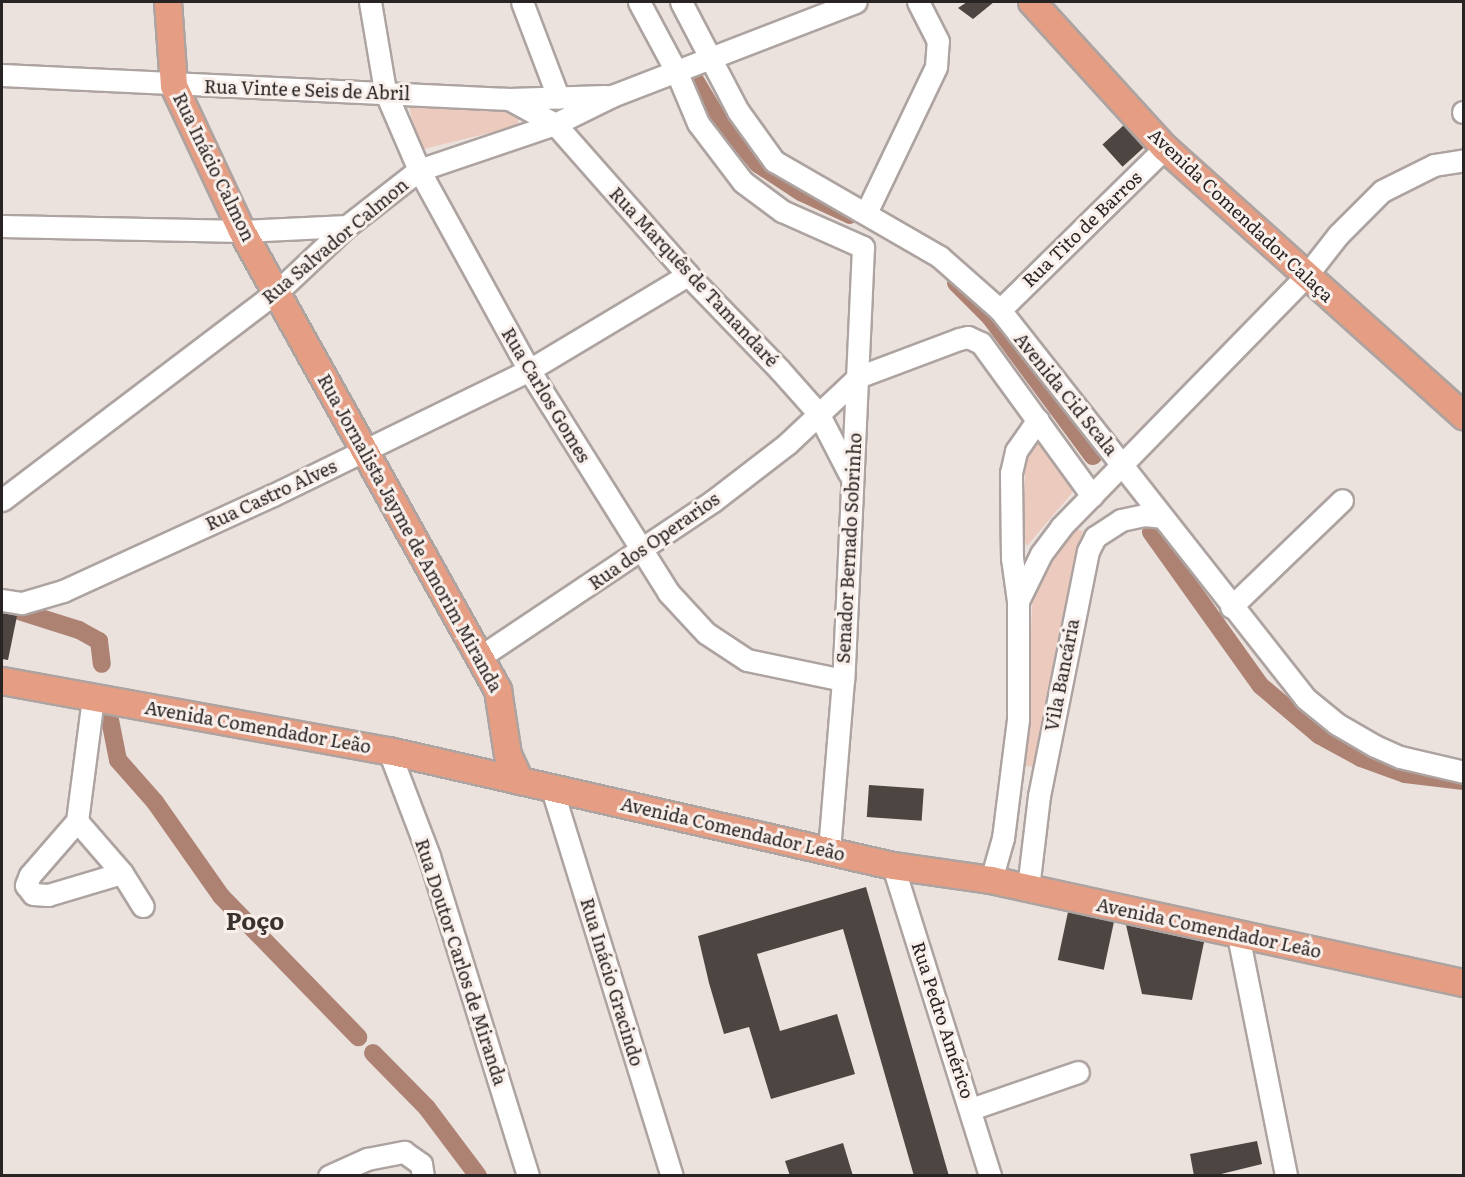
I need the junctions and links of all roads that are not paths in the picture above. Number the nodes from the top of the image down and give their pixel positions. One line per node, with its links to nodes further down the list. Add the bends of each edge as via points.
1 (168, 2): 12 (main road, Rua Inácio Calmon)
2 (370, 2): 13 (street, Rua Carlos Gomes)
3 (522, 2): 15 (street)
4 (639, 2): 10 (street)
5 (681, 2): 9 (street, Avenida Cid Scala)
6 (856, 2): 9 (street, Rua Salvador Calmon)
7 (918, 2): 21 (street, via 938,41 936,67)
8 (1032, 2): 18 (main road, Avenida Comendador Calaça)
9 (710, 58): 10 (street, Rua Salvador Calmon); 21 (street, Avenida Cid Scala, via 738,111 774,161)
10 (677, 73): 14 (street, Rua Salvador Calmon); 30 (street, Senador Bernado Sobrinho, via 698,123 743,182 782,211 863,247)
11 (2, 75): 12 (street, Rua Vinte e Seis de Abril)
12 (174, 86): 13 (street, Rua Vinte e Seis de Abril); 24 (main road, Rua Inácio Calmon)
13 (385, 91): 16 (street, Rua Vinte e Seis de Abril); 20 (street, Rua Carlos Gomes)
14 (612, 96): 15 (street, Rua Vinte e Seis de Abril); 17 (street, Rua Salvador Calmon)
15 (558, 97): 16 (street, Rua Vinte e Seis de Abril)
16 (509, 99): 17 (street, Rua Marquês de Tamandaré)
17 (555, 124): 20 (street, Rua Salvador Calmon); 26 (street, Rua Marquês de Tamandaré)
18 (1165, 148): 25 (main road, Avenida Comendador Calaça); 28 (street, Rua Tito de Barros)
19 (1464, 160): 25 (street, via 1434,165 1382,191)
20 (419, 170): 23 (street, Rua Salvador Calmon); 29 (street, Rua Carlos Gomes)
21 (866, 213): 28 (street, Avenida Cid Scala, via 940,256)
22 (2, 226): 24 (street)
23 (346, 226): 24 (street); 27 (street, Rua Salvador Calmon)
24 (242, 231): 27 (main road, Rua Inácio Calmon)
25 (1299, 269): 32 (main road, Avenida Comendador Calaça); 35 (street)
26 (688, 275): 29 (street, Rua Castro Alves); 31 (street, Rua Marquês de Tamandaré)
27 (279, 291): 34 (main road, Rua Jornalista Jayme de Amorim Miranda); 38 (street, Rua Salvador Calmon)
28 (1000, 310): 35 (street, Avenida Cid Scala)
29 (529, 370): 34 (street, Rua Castro Alves); 41 (street, Rua Carlos Gomes)
30 (858, 377): 31 (street); 33 (street, Avenida Cid Scala, via 968,337 981,343); 36 (street, Senador Bernado Sobrinho)
31 (818, 413): 36 (street, Rua Marquês de Tamandaré); 41 (street, Rua dos Operarios, via 787,444)
32 (1464, 416)
33 (1038, 420): 37 (street, Avenida Cid Scala); 43 (street, via 1016,451 1011,473 1012,558)
34 (364, 452): 42 (street, Rua Castro Alves, via 63,591 22,603); 45 (main road, Rua Jornalista Jayme de Amorim Miranda)
35 (1123, 464): 37 (street); 40 (street, Avenida Cid Scala)
36 (851, 479): 46 (street, Senador Bernado Sobrinho)
37 (1092, 496): 43 (street, via 1051,539)
38 (2, 500)
39 (1342, 500): 44 (street)
40 (1162, 517): 44 (street, Avenida Cid Scala); 54 (street, Vila Bancária, via 1144,515 1121,520 1095,537 1088,551)
41 (643, 551): 45 (street, Rua dos Operarios); 46 (street, Rua Carlos Gomes, via 686,614 728,649 774,668)
42 (2, 600)
43 (1018, 602): 53 (street, via 1018,719)
44 (1231, 607): 50 (street, Avenida Cid Scala, via 1305,698 1337,724 1400,757)
45 (480, 657): 51 (main road, Rua Jornalista Jayme de Amorim Miranda, via 498,690 507,755)
46 (843, 680): 56 (street, Senador Bernado Sobrinho)
47 (2, 681): 48 (main road, Avenida Comendador Leão)
48 (93, 698): 49 (main road, Avenida Comendador Leão); 55 (street)
49 (388, 751): 51 (main road, Avenida Comendador Leão); 68 (street, Rua Doutor Carlos de Miranda, via 429,856)
50 (1464, 772)
51 (520, 781): 52 (main road, Avenida Comendador Leão)
52 (552, 789): 56 (main road, Avenida Comendador Leão); 69 (street, Rua Inácio Gracindo)
53 (1009, 792): 54 (street); 59 (street, via 1003,838)
54 (1039, 796): 60 (street, Vila Bancária)
55 (77, 821): 58 (street); 58 (street, via 30,874 26,885 30,891 48,895)
56 (829, 849): 57 (main road, Avenida Comendador Leão)
57 (893, 866): 59 (main road, Avenida Comendador Leão); 65 (street, Rua Pedro Américo)
58 (122, 873): 61 (street)
59 (991, 880): 60 (main road, Avenida Comendador Leão)
60 (1028, 888): 62 (main road, Avenida Comendador Leão)
61 (143, 906)
62 (1238, 935): 63 (main road, Avenida Comendador Leão); 71 (street)
63 (1464, 983)
64 (1078, 1072): 65 (street)
65 (971, 1109): 70 (street, Rua Pedro Américo)
66 (329, 1176): 67 (street, via 367,1159 404,1152 421,1164)
67 (423, 1176)
68 (528, 1176)
69 (672, 1176)
70 (990, 1176)
71 (1286, 1176)

